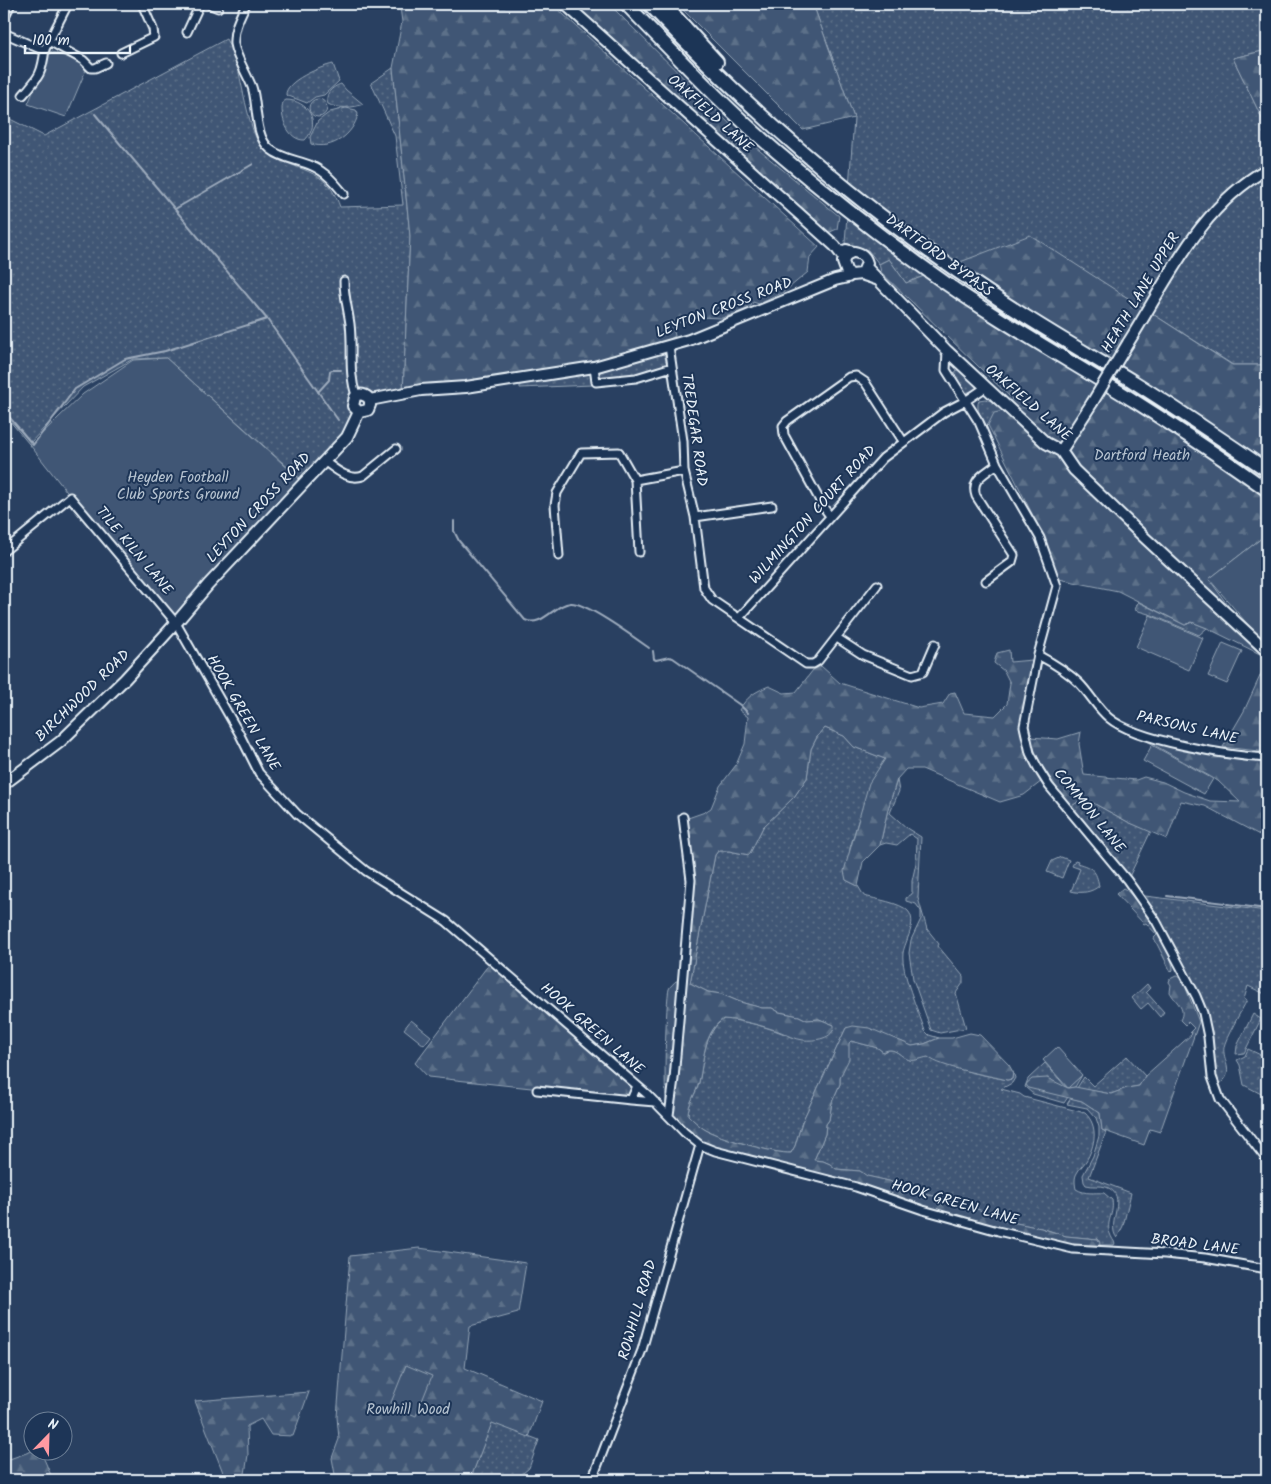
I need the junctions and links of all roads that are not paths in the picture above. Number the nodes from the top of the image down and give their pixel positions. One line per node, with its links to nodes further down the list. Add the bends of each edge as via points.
1 (11, 4): 13 (street)
2 (68, 4): 16 (street)
3 (142, 4): 17 (street, via 154,36)
4 (200, 4): 14 (street)
5 (208, 4): 12 (street)
6 (246, 4): 23 (street, via 234,30 234,46 252,89 259,129 268,148 321,171)
7 (565, 4): 24 (street, OAKFIELD LANE, via 835,246)
8 (617, 4): 19 (highway)
9 (626, 4): 19 (highway, DARTFORD BYPASS)
10 (649, 4): 21 (highway, DARTFORD BYPASS, via 689,47)
11 (664, 4): 21 (highway)
12 (218, 8)
13 (4, 18)
14 (187, 32)
15 (4, 33): 16 (street, via 40,49)
16 (47, 45): 18 (street, via 83,60 91,68); 20 (street, via 39,76)
17 (121, 53)
18 (106, 63)
19 (696, 76): 44 (highway, DARTFORD BYPASS, via 776,151 930,273 1135,402)
20 (23, 94)
21 (786, 137): 41 (highway, DARTFORD BYPASS, via 940,260 1172,406)
22 (1267, 169): 38 (street, HEATH LANE UPPER, bridge, via 1228,197 1185,248)
23 (344, 194)
24 (847, 263): 25 (street, via 855,276); 25 (street, OAKFIELD LANE, via 860,252 866,258); 27 (street, LEYTON CROSS ROAD, via 835,280)
25 (864, 270): 28 (street, OAKFIELD LANE, via 877,279)
26 (344, 281): 32 (street, via 350,326 351,374)
27 (669, 346): 29 (street, LEYTON CROSS ROAD); 30 (street, TREDEGAR ROAD)
28 (947, 352): 31 (street, OAKFIELD LANE); 34 (street, COMMON LANE, via 946,370)
29 (594, 367): 30 (street, via 596,382 636,378); 33 (street, LEYTON CROSS ROAD)
30 (672, 368): 42 (street, TREDEGAR ROAD)
31 (986, 387): 34 (street, WILMINGTON COURT ROAD); 38 (street, OAKFIELD LANE, via 1046,443)
32 (356, 396): 33 (street, LEYTON CROSS ROAD, via 364,395); 35 (street, via 353,404)
33 (370, 400): 35 (street, LEYTON CROSS ROAD, via 368,410)
34 (964, 400): 36 (street, WILMINGTON COURT ROAD); 40 (street, COMMON LANE, via 979,422)
35 (358, 412): 39 (street, LEYTON CROSS ROAD, via 347,437)
36 (903, 441): 46 (street, WILMINGTON COURT ROAD); 46 (street, via 859,376 848,377 787,421 783,426 784,435)
37 (396, 449): 39 (street, via 357,478)
38 (1061, 451): 57 (street, OAKFIELD LANE, via 1074,470)
39 (324, 461): 54 (street, LEYTON CROSS ROAD)
40 (997, 464): 51 (street, via 975,482 973,488 1014,556 1012,562); 58 (street, COMMON LANE, via 1040,538 1057,586)
41 (1267, 470)
42 (684, 471): 43 (street); 47 (street, TREDEGAR ROAD)
43 (635, 480): 49 (street); 50 (street, via 619,452 581,453 557,493)
44 (1267, 490)
45 (772, 506): 47 (street)
46 (830, 516): 53 (street, WILMINGTON COURT ROAD)
47 (695, 517): 53 (street, TREDEGAR ROAD, via 704,588 712,600)
48 (4, 551): 54 (street, TILE KILN LANE, via 70,497)
49 (638, 552)
50 (559, 556)
51 (986, 581)
52 (877, 585): 55 (street, TREDEGAR ROAD)
53 (740, 618): 55 (street, TREDEGAR ROAD, via 806,664 818,662)
54 (176, 623): 60 (street, BIRCHWOOD ROAD, via 125,679 60,742); 62 (street, HOOK GREEN LANE, via 260,773 297,814 366,871 446,921)
55 (837, 638): 56 (street, via 863,655 912,675 922,672)
56 (935, 644)
57 (1267, 651)
58 (1038, 655): 59 (street, PARSONS LANE, via 1065,671 1110,719 1127,730 1203,749); 68 (street, COMMON LANE, via 1024,726 1030,752 1049,786 1118,868 1156,921 1203,1013 1216,1091)
59 (1267, 758)
60 (4, 784)
61 (683, 817): 66 (street, via 691,880)
62 (636, 1086): 64 (street); 65 (street, HOOK GREEN LANE)
63 (537, 1090): 64 (street)
64 (631, 1100): 65 (street)
65 (655, 1102): 66 (street, HOOK GREEN LANE)
66 (669, 1115): 67 (street, HOOK GREEN LANE)
67 (700, 1145): 69 (street, HOOK GREEN LANE, via 856,1187 998,1231 1073,1249); 71 (street, ROWHILL ROAD, via 642,1350)
68 (1267, 1160)
69 (1119, 1251): 70 (street, BROAD LANE, via 1204,1258)
70 (1267, 1269)
71 (592, 1480)

